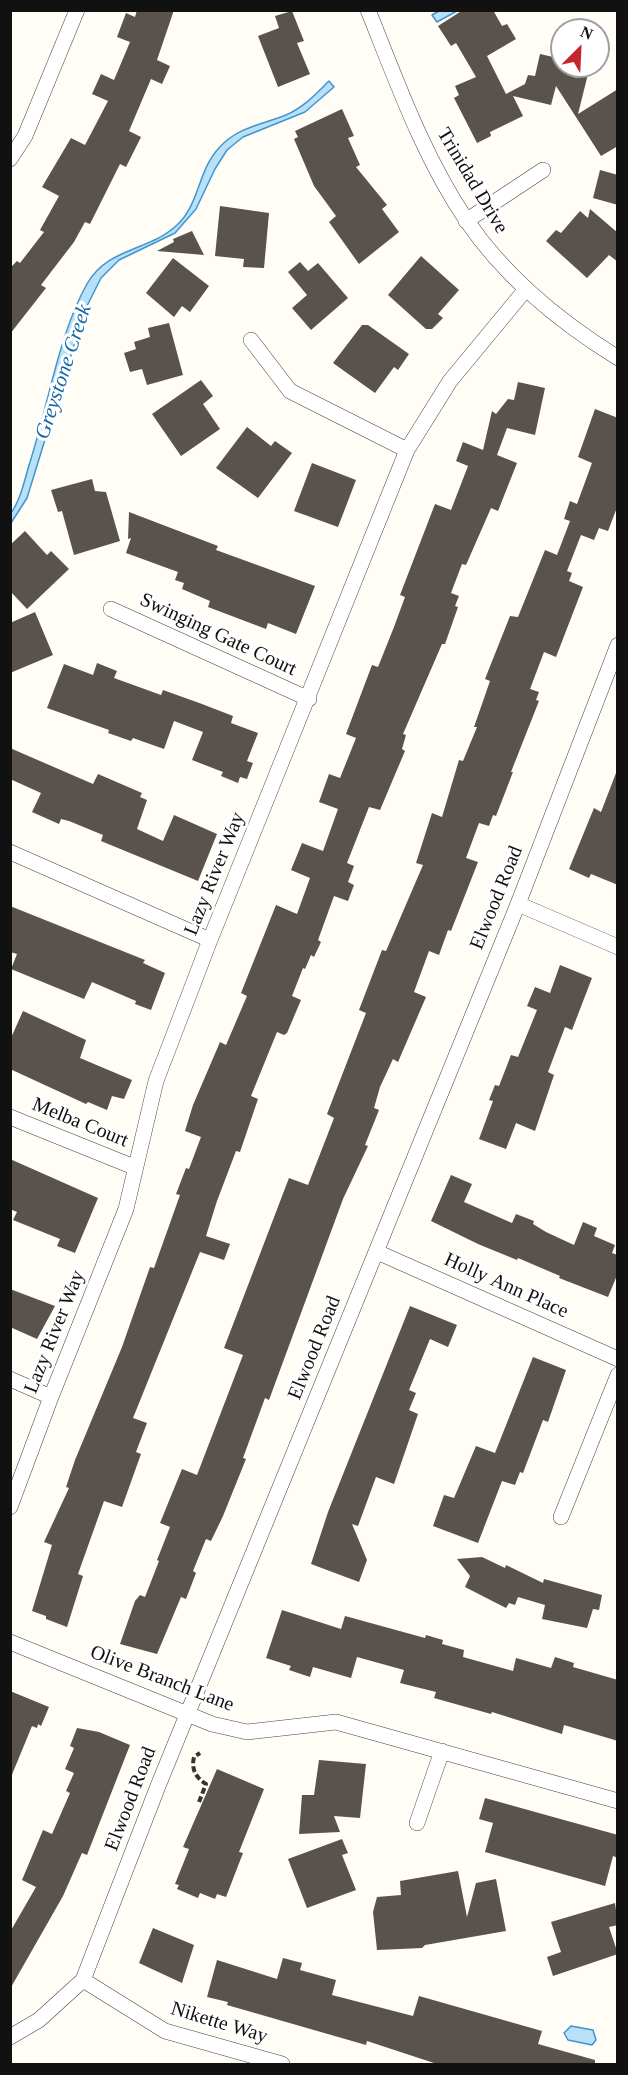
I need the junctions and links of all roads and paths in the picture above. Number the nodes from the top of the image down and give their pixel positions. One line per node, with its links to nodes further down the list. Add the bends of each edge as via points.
1 (77, 10): 3 (street, via 25,136)
2 (368, 10): 5 (street, Trinidad Drive, via 425,148)
3 (10, 159)
4 (543, 170): 5 (street)
5 (466, 221): 6 (street, Trinidad Drive)
6 (526, 290): 8 (street, Trinidad Drive, via 578,333); 9 (street, Lazy River Way, via 450,381)
7 (250, 340): 9 (street, via 290,391)
8 (618, 358)
9 (407, 450): 12 (street, Lazy River Way)
10 (111, 609): 12 (street, Swinging Gate Court)
11 (618, 645): 14 (street, Elwood Road)
12 (309, 699): 15 (street, Lazy River Way)
13 (10, 852): 15 (street)
14 (518, 904): 16 (street); 19 (street, Elwood Road)
15 (210, 940): 18 (street, Lazy River Way, via 156,1081)
16 (618, 947)
17 (10, 1117): 18 (street, Melba Court)
18 (134, 1167): 23 (street, Lazy River Way, via 126,1209)
19 (377, 1252): 20 (street, Holly Ann Place); 27 (street, Elwood Road)
20 (618, 1359)
21 (618, 1375): 25 (street)
22 (10, 1379): 23 (street)
23 (51, 1397): 24 (street, Lazy River Way)
24 (10, 1507)
25 (561, 1517)
26 (10, 1641): 27 (street, Olive Branch Lane)
27 (187, 1715): 28 (street, Olive Branch Lane, via 247,1732 336,1722); 33 (street, Elwood Road)
28 (442, 1751): 30 (street, Olive Branch Lane); 32 (street)
29 (200, 1753): 31 (path, via 194,1757 192,1766 198,1779 206,1784)
30 (618, 1801)
31 (199, 1802)
32 (417, 1823)
33 (83, 1980): 34 (street, Elwood Road, via 39,2020); 35 (street, Nikette Way, via 165,2031)
34 (10, 2037)
35 (282, 2064)

